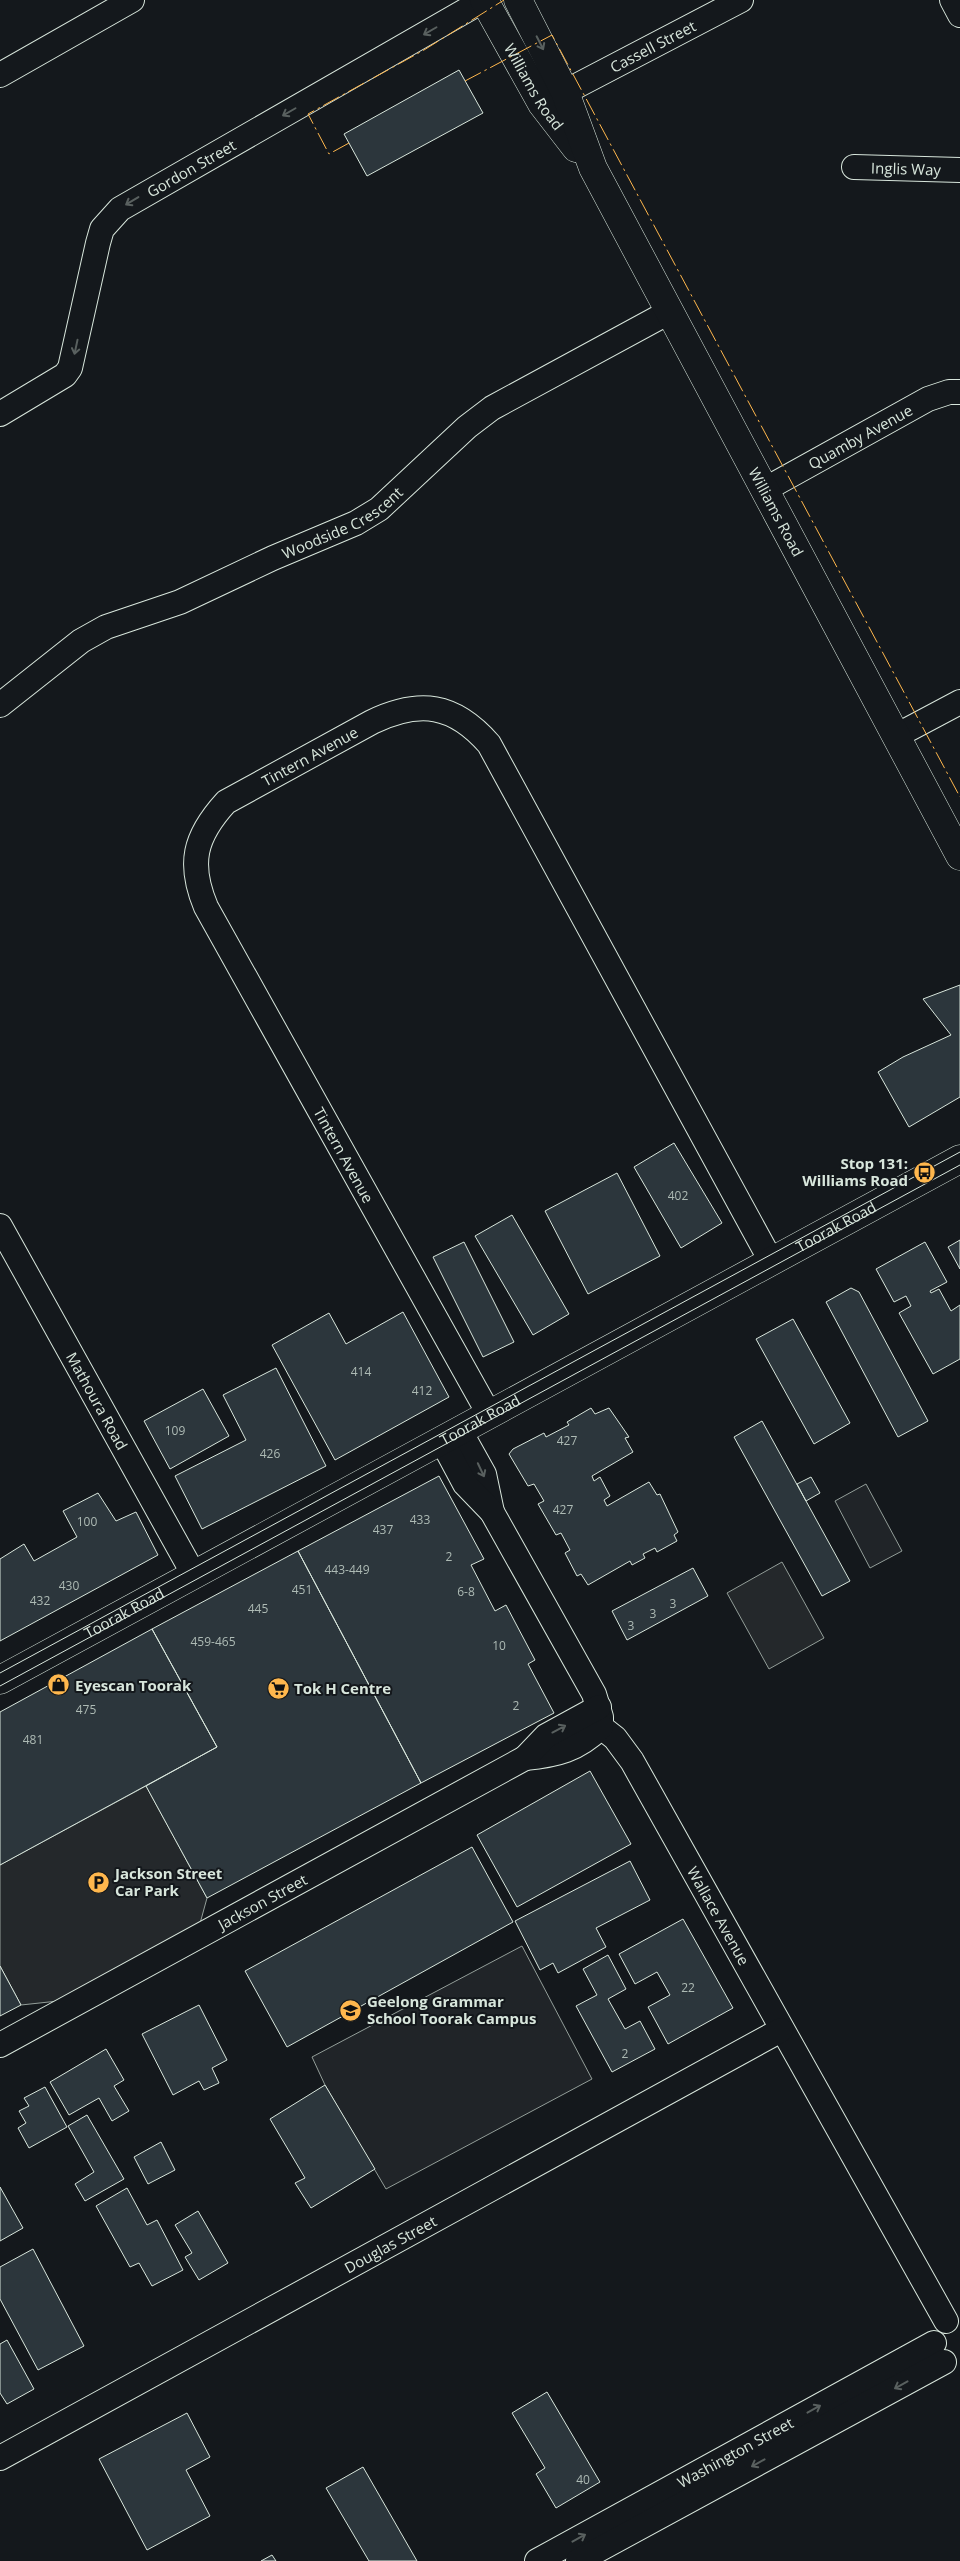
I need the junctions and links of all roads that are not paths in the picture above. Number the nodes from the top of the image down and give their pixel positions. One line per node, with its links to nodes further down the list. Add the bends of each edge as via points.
1 (132, 0): 7 (street)
2 (484, 0): 8 (main road, Williams Road); 13 (street, Gordon Street, one-way to 13, via 120,209 102,229 70,368 57,380)
3 (518, 0): 8 (main road, Williams Road, one-way to 8)
4 (741, 0): 8 (street, Cassell Street)
5 (952, 0): 6 (street)
6 (960, 15)
7 (0, 76)
8 (554, 98): 11 (main road, Williams Road)
9 (854, 167): 10 (street, Inglis Way)
10 (960, 170)
11 (669, 312): 14 (main road, Williams Road); 16 (street, Woodside Crescent, via 492,408 379,508 356,523 180,602 89,636 37,673)
12 (960, 392): 14 (street, Quamby Avenue, via 928,399)
13 (0, 414)
14 (764, 490): 17 (main road, Williams Road)
15 (960, 702): 17 (street)
16 (0, 705)
17 (896, 736): 18 (main road, Williams Road)
18 (960, 856)
19 (960, 1159): 21 (main road, Toorak Road)
20 (0, 1226): 24 (street, Mathoura Road)
21 (771, 1261): 22 (main road, Toorak Road); 22 (street, Tintern Avenue, via 499,761 475,728 445,711 429,707 411,708 385,716 313,754 226,802 201,836 195,874 211,916)
22 (489, 1414): 23 (main road, Toorak Road)
23 (451, 1436): 24 (main road, Toorak Road); 26 (street, Wallace Avenue, via 484,1474 492,1512)
24 (194, 1575): 25 (main road, Toorak Road)
25 (0, 1680)
26 (600, 1717): 27 (street, Wallace Avenue, via 632,1760); 28 (street, Jackson Street, via 546,1736 525,1758)
27 (781, 2030): 29 (street, Wallace Avenue); 31 (street, Douglas Street)
28 (0, 2045)
29 (953, 2320): 30 (street, via 937,2330)
30 (946, 2357): 32 (street, Washington Street, one-way to 30); 33 (street, Washington Street, one-way to 33)
31 (0, 2458)
32 (537, 2561)
33 (578, 2561)

